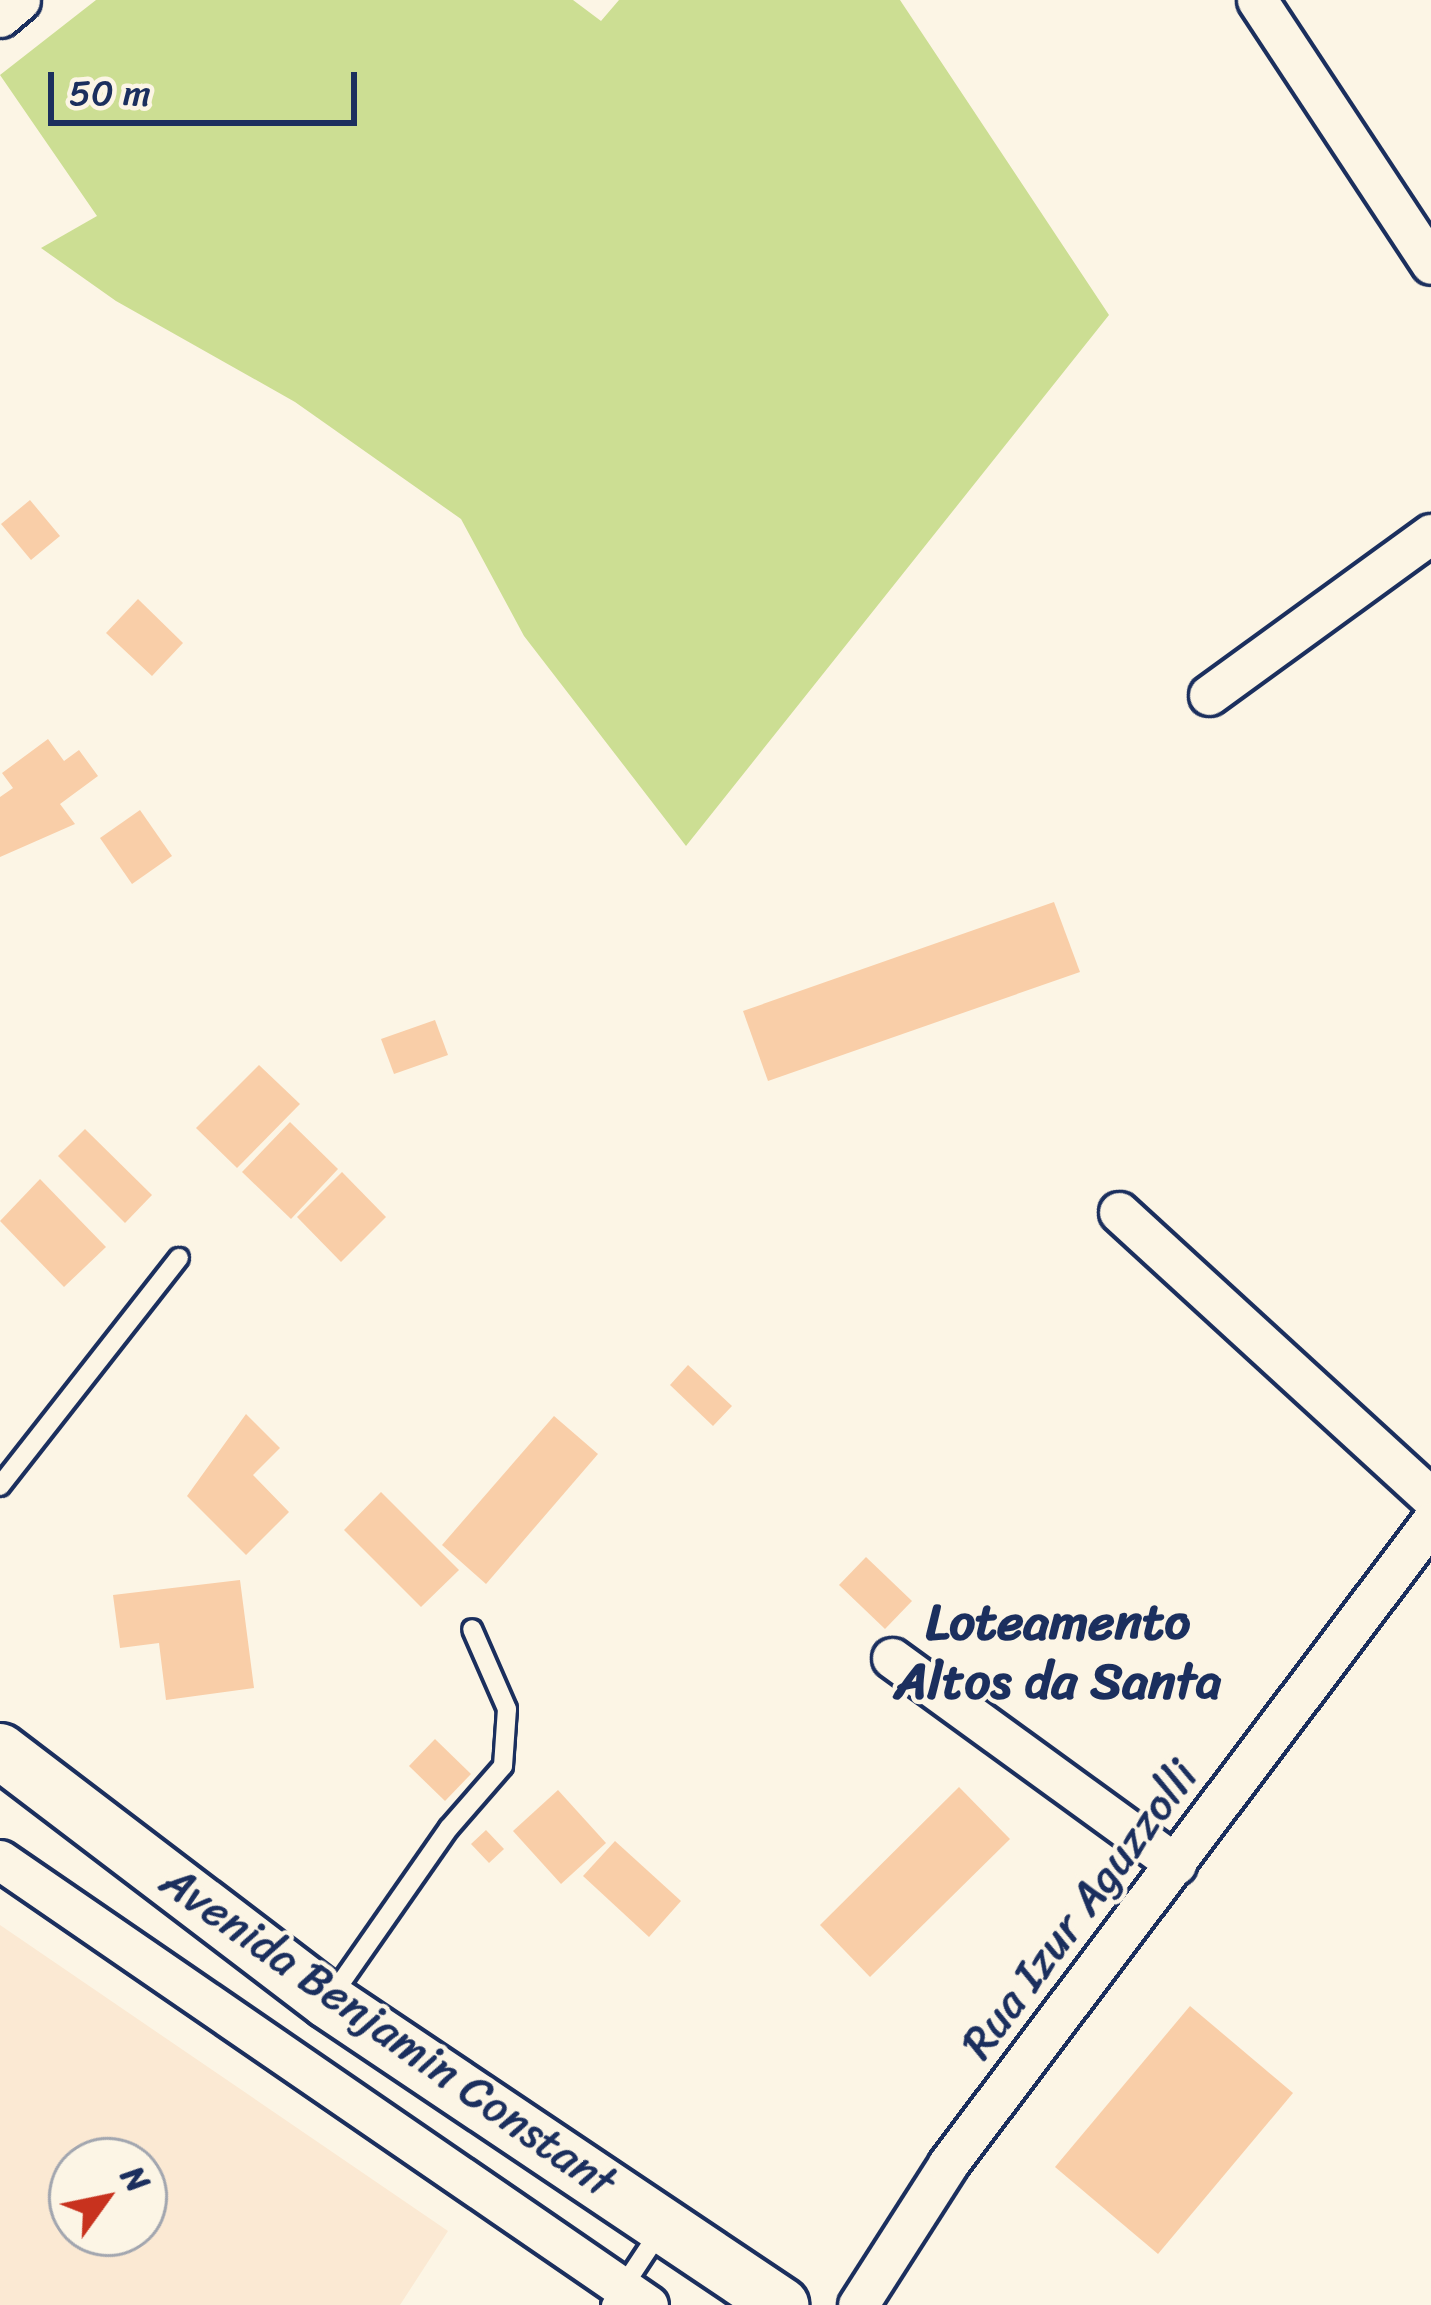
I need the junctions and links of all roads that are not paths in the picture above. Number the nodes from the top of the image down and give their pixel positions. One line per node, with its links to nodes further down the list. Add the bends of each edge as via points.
1 (20, 0): 3 (street)
2 (1257, 0): 4 (street)
3 (0, 17)
4 (1431, 264)
5 (1431, 534): 6 (street)
6 (1209, 695)
7 (1119, 1212): 10 (street)
8 (179, 1258): 9 (lane)
9 (0, 1486)
10 (1431, 1498)
11 (1431, 1522): 16 (street, Rua Izur Aguzzolli)
12 (472, 1629): 17 (lane, via 507,1709 503,1766 449,1828)
13 (892, 1658): 16 (street)
14 (7, 1762): 17 (main road, Avenida Benjamin Constant)
15 (0, 1860): 19 (street, Avenida Benjamin Constant)
16 (1176, 1864): 21 (street, Rua Izur Aguzzolli, via 948,2164)
17 (328, 2001): 18 (main road, Avenida Benjamin Constant)
18 (664, 2224): 19 (lane); 20 (main road, Avenida Benjamin Constant)
19 (627, 2299)
20 (781, 2305)
21 (858, 2305)

